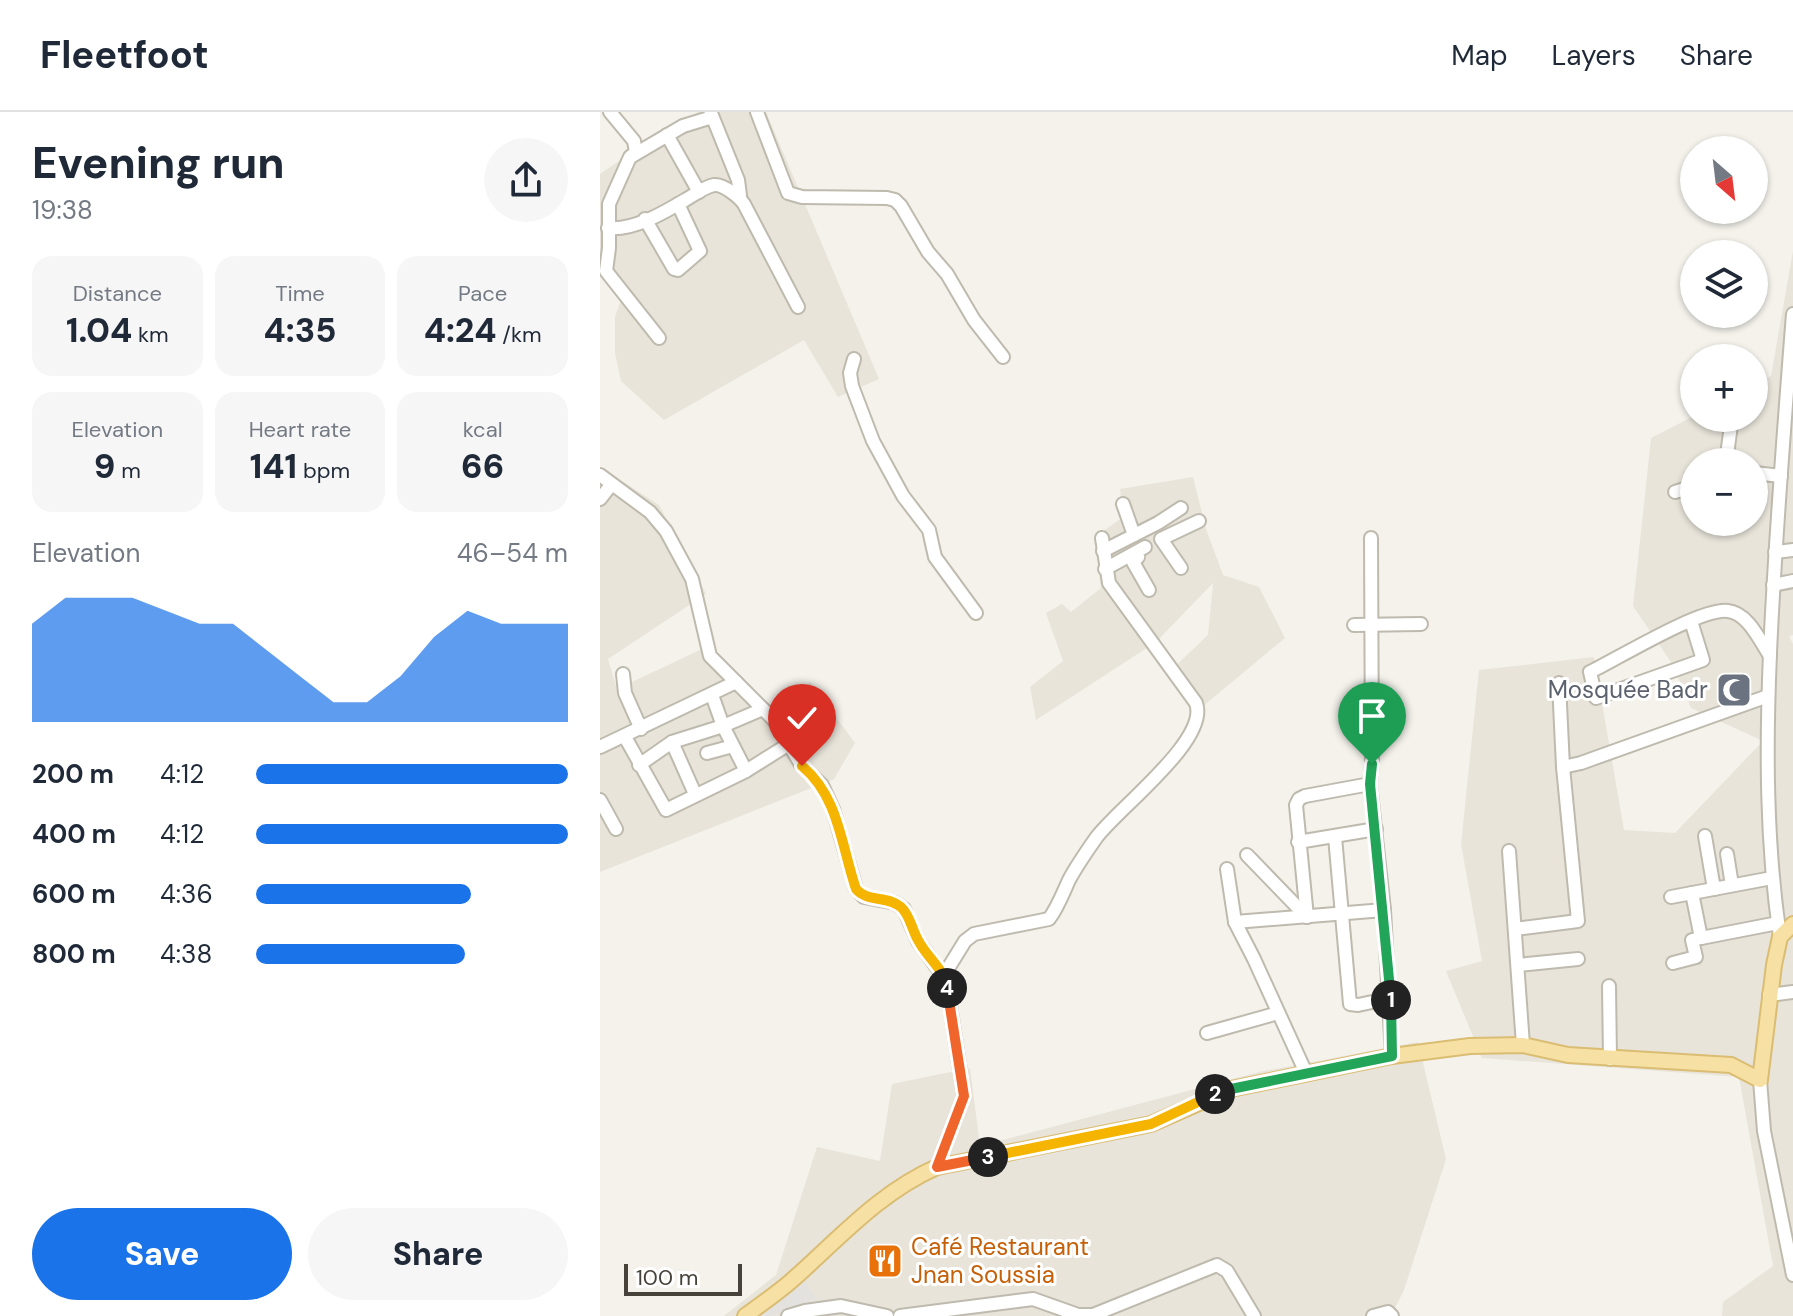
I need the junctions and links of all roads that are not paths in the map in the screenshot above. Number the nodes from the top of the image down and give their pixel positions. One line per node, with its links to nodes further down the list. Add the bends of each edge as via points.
1 (610, 112): 5 (street, via 634,141 636,152)
2 (757, 112): 17 (street, via 789,195 897,202)
3 (713, 113): 4 (street); 7 (street, via 738,180)
4 (667, 135): 5 (street); 6 (street)
5 (630, 157): 10 (street, via 611,196)
6 (699, 192): 7 (street, via 716,185); 8 (street)
7 (737, 196): 12 (street)
8 (678, 204): 9 (street); 9 (street, via 700,251 678,270)
9 (645, 219): 10 (street)
10 (608, 228): 11 (street)
11 (603, 272): 15 (street)
12 (798, 307)
13 (1793, 314): 14 (street)
14 (1793, 321): 16 (street)
15 (659, 338)
16 (1792, 351): 19 (street)
17 (1003, 357)
18 (854, 359): 41 (street, via 852,386 873,441 929,530 935,557)
19 (1790, 380): 20 (street)
20 (1789, 420): 21 (street)
21 (1788, 442): 23 (street)
22 (600, 475): 24 (street)
23 (1785, 483): 35 (street)
24 (611, 485): 27 (street); 48 (street, via 650,512 666,531 692,579 708,652)
25 (1680, 490): 26 (street)
26 (1675, 492)
27 (600, 499)
28 (1123, 504): 31 (street)
29 (1181, 508): 31 (street)
30 (1199, 521): 33 (street)
31 (1134, 535): 37 (street, via 1102,544)
32 (1371, 538): 45 (street)
33 (1150, 549): 36 (street); 37 (street); 40 (street, via 1133,562)
34 (1793, 550): 35 (street)
35 (1775, 552): 39 (street)
36 (1181, 568)
37 (1105, 569): 91 (street, via 1119,600 1196,703 1198,720 1159,775 1099,835 1049,919 974,934)
38 (1793, 581): 39 (street)
39 (1773, 585): 46 (street)
40 (1149, 590)
41 (976, 613)
42 (1691, 621): 42 (street, via 1590,672 1596,698 1703,660); 46 (street, via 1705,614 1736,614)
43 (1421, 624): 45 (street)
44 (1354, 625): 45 (street)
45 (1371, 625): 64 (street)
46 (1770, 656): 51 (street)
47 (623, 674): 54 (street, via 625,693)
48 (736, 682): 50 (street); 52 (street)
49 (1559, 683): 62 (street)
50 (712, 695): 53 (street); 54 (street)
51 (1768, 696): 62 (street); 76 (street)
52 (763, 709): 53 (street); 57 (street)
53 (723, 726): 56 (street); 58 (street)
54 (641, 729): 55 (street)
55 (625, 737): 59 (street); 61 (street)
56 (672, 742): 61 (street); 65 (street)
57 (789, 744): 63 (street); 91 (street, via 827,795 856,889 864,897 904,909 922,949)
58 (733, 746): 60 (street); 63 (street)
59 (600, 747)
60 (707, 753)
61 (639, 765): 65 (street, via 666,810)
62 (1563, 767): 86 (street, via 1578,921)
63 (746, 771): 65 (street)
64 (1370, 784): 68 (street); 71 (street, via 1299,799)
65 (695, 794)
66 (600, 800): 67 (street)
67 (616, 829)
68 (1376, 829): 70 (street); 81 (street)
69 (1705, 836): 78 (street)
70 (1335, 837): 71 (street); 82 (street)
71 (1298, 842): 83 (street)
72 (1509, 851): 86 (street)
73 (1727, 854): 77 (street)
74 (1247, 855): 83 (street)
75 (1227, 869): 84 (street)
76 (1772, 878): 77 (street); 85 (street)
77 (1732, 885): 78 (street)
78 (1714, 889): 79 (street)
79 (1692, 893): 80 (street); 87 (street)
80 (1671, 897)
81 (1384, 910): 82 (street); 95 (street)
82 (1343, 912): 83 (street); 95 (street, via 1350,1004)
83 (1307, 917): 84 (street)
84 (1235, 922): 96 (street)
85 (1784, 928): 87 (street); 94 (main road)
86 (1515, 929): 90 (street)
87 (1701, 938): 89 (street, via 1692,940 1696,957)
88 (1578, 959): 90 (street)
89 (1673, 963)
90 (1518, 965): 98 (street)
91 (944, 975): 105 (street, via 964,1096)
92 (1609, 986): 101 (street)
93 (1793, 992): 94 (street)
94 (1769, 995): 99 (main road)
95 (1391, 998): 100 (street)
96 (1278, 1013): 97 (street); 103 (street)
97 (1207, 1033)
98 (1523, 1045): 100 (main road); 101 (main road)
99 (1762, 1051): 102 (main road); 104 (main road)
100 (1392, 1056): 103 (main road)
101 (1610, 1059): 102 (main road)
102 (1731, 1065): 104 (main road)
103 (1306, 1073): 105 (main road, via 1224,1091 1151,1124)
104 (1760, 1080): 106 (street, via 1764,1131)
105 (937, 1167): 107 (main road, via 872,1208)
106 (1792, 1267)
107 (745, 1316)
108 (788, 1316): 109 (street, via 841,1306)
109 (887, 1316)
110 (900, 1316): 111 (street, via 1033,1299 1093,1315 1217,1265 1227,1271)
111 (1254, 1316)
112 (1373, 1316): 113 (street)
113 (1392, 1316)

